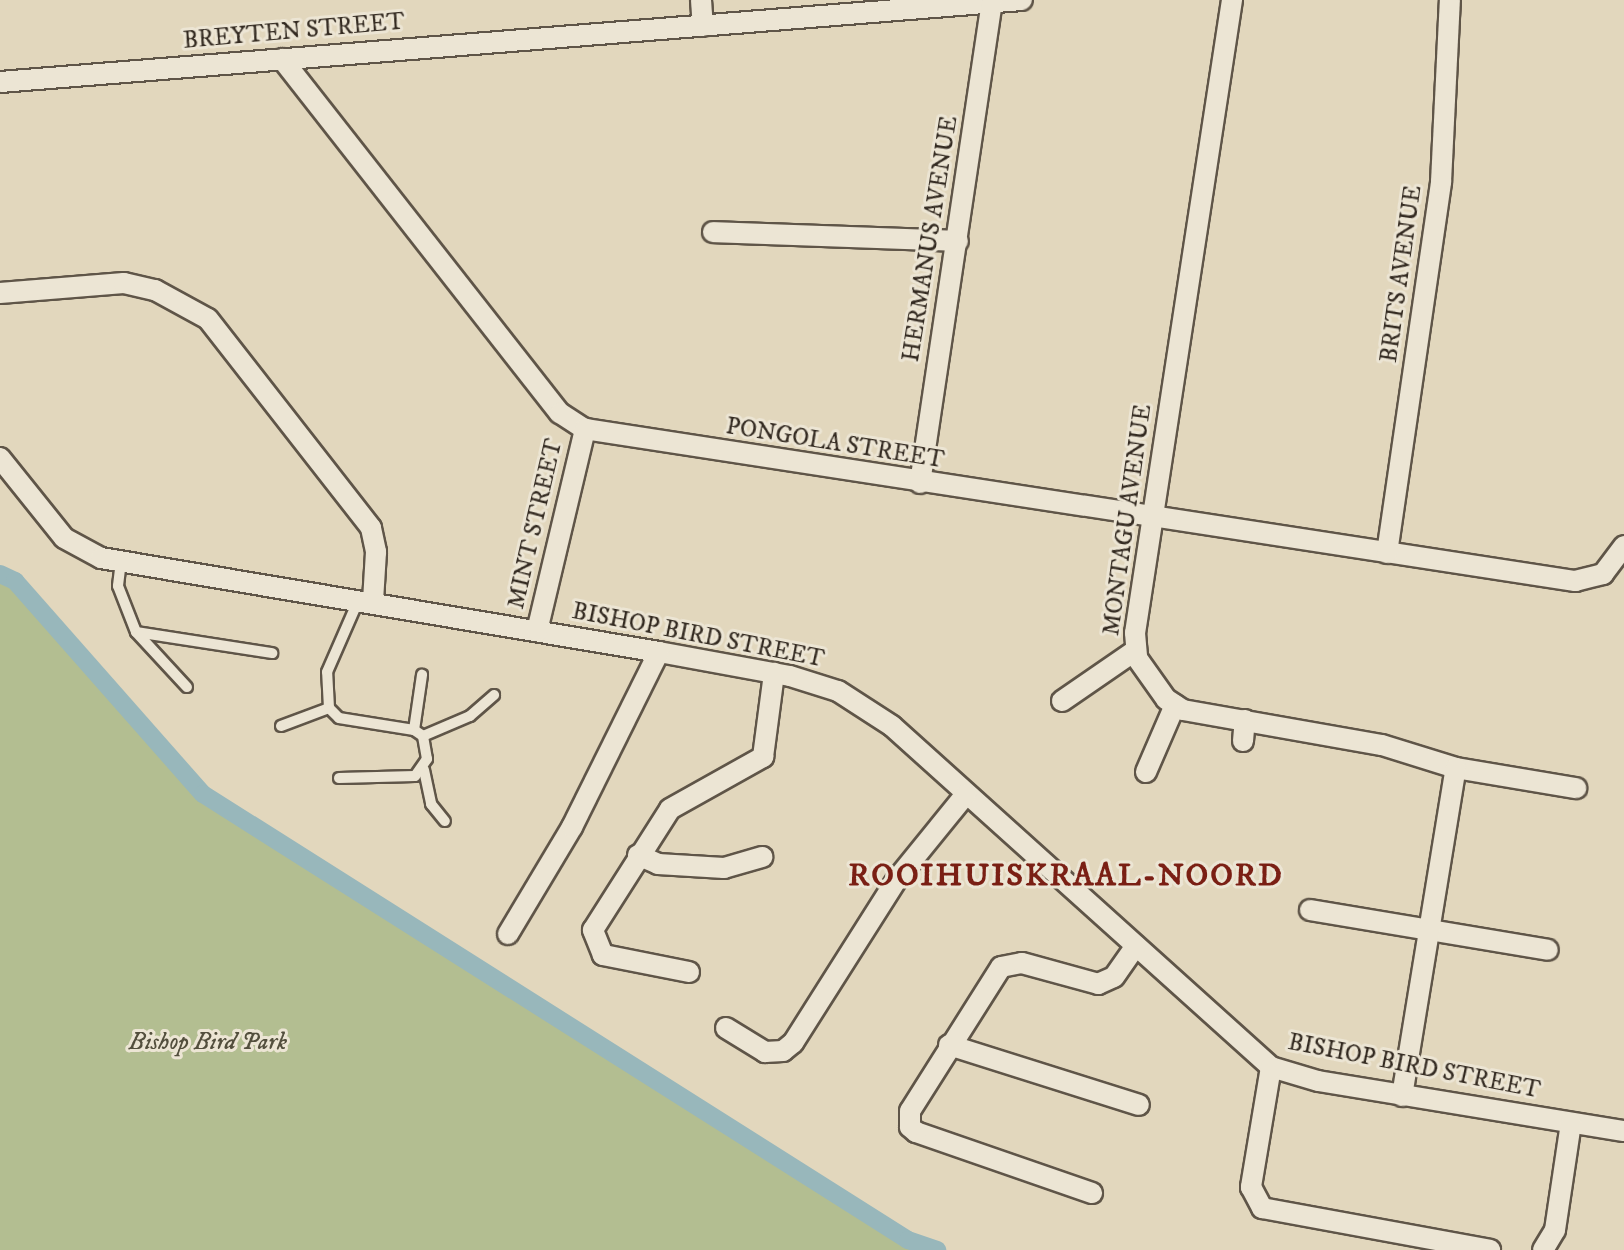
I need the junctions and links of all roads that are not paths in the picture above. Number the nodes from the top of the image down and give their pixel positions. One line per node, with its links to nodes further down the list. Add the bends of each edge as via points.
1 (701, 0): 6 (street)
2 (1022, 0): 5 (street, BREYTEN STREET)
3 (1232, 0): 15 (street, MONTAGU AVENUE)
4 (1450, 0): 17 (street, BRITS AVENUE, via 1441,182)
5 (992, 2): 6 (street, BREYTEN STREET); 10 (street, HERMANUS AVENUE)
6 (703, 26): 7 (street, BREYTEN STREET)
7 (282, 59): 8 (street, BREYTEN STREET); 12 (street, via 551,401)
8 (0, 82)
9 (713, 232): 10 (street)
10 (958, 241): 14 (street, HERMANUS AVENUE)
11 (0, 293): 19 (street, via 124,283 155,290 208,319 371,528 376,552)
12 (585, 429): 14 (street, PONGOLA STREET); 20 (street, MINT STREET)
13 (0, 458): 18 (street, BISHOP BIRD STREET, via 64,538 82,552)
14 (920, 483): 15 (street, PONGOLA STREET)
15 (1155, 517): 17 (street, PONGOLA STREET); 22 (street, MONTAGU AVENUE)
16 (1624, 546): 17 (street, PONGOLA STREET, via 1603,574 1575,581)
17 (1387, 553)
18 (121, 561): 19 (street, BISHOP BIRD STREET); 21 (lane, via 118,586)
19 (366, 600): 20 (street, BISHOP BIRD STREET); 31 (lane, via 327,672)
20 (537, 631): 23 (street, BISHOP BIRD STREET)
21 (136, 632): 24 (lane); 27 (lane)
22 (1136, 650): 29 (street); 30 (street, MONTAGU AVENUE, via 1152,682)
23 (659, 652): 25 (street, BISHOP BIRD STREET); 45 (street, via 572,827)
24 (272, 653)
25 (774, 673): 39 (street, BISHOP BIRD STREET, via 838,691 864,706); 41 (street, via 763,757 677,802)
26 (422, 675): 33 (lane)
27 (187, 687)
28 (494, 695): 33 (lane, via 470,716)
29 (1062, 701)
30 (1175, 705): 34 (street, via 1244,730 1416,752); 36 (street)
31 (329, 708): 32 (lane); 33 (lane, via 339,718)
32 (281, 726)
33 (418, 733): 35 (lane)
34 (1456, 768): 38 (street); 44 (street)
35 (424, 770): 37 (lane, via 403,778); 40 (lane, via 431,804)
36 (1146, 772)
37 (339, 778)
38 (1576, 788)
39 (966, 794): 46 (street, BISHOP BIRD STREET); 49 (street, via 897,879 793,1043 783,1051 765,1052)
40 (445, 821)
41 (638, 855): 42 (street, via 658,864 724,868); 48 (street, via 596,918 595,947 611,959)
42 (762, 857)
43 (1310, 910): 44 (street)
44 (1427, 931): 47 (street); 52 (street)
45 (508, 934)
46 (1136, 946): 50 (street, via 1114,977 1098,984 1022,963 1001,967); 51 (street, BISHOP BIRD STREET)
47 (1548, 950)
48 (689, 972)
49 (726, 1028)
50 (949, 1045): 53 (street); 56 (street, via 914,1101 910,1127)
51 (1271, 1067): 52 (street, BISHOP BIRD STREET); 57 (street, via 1251,1187 1262,1208)
52 (1402, 1096): 54 (street, BISHOP BIRD STREET)
53 (1139, 1105)
54 (1571, 1123): 55 (street, BISHOP BIRD STREET); 58 (street, via 1555,1230)
55 (1624, 1131)
56 (1092, 1193)
57 (1490, 1250)
58 (1543, 1250)

